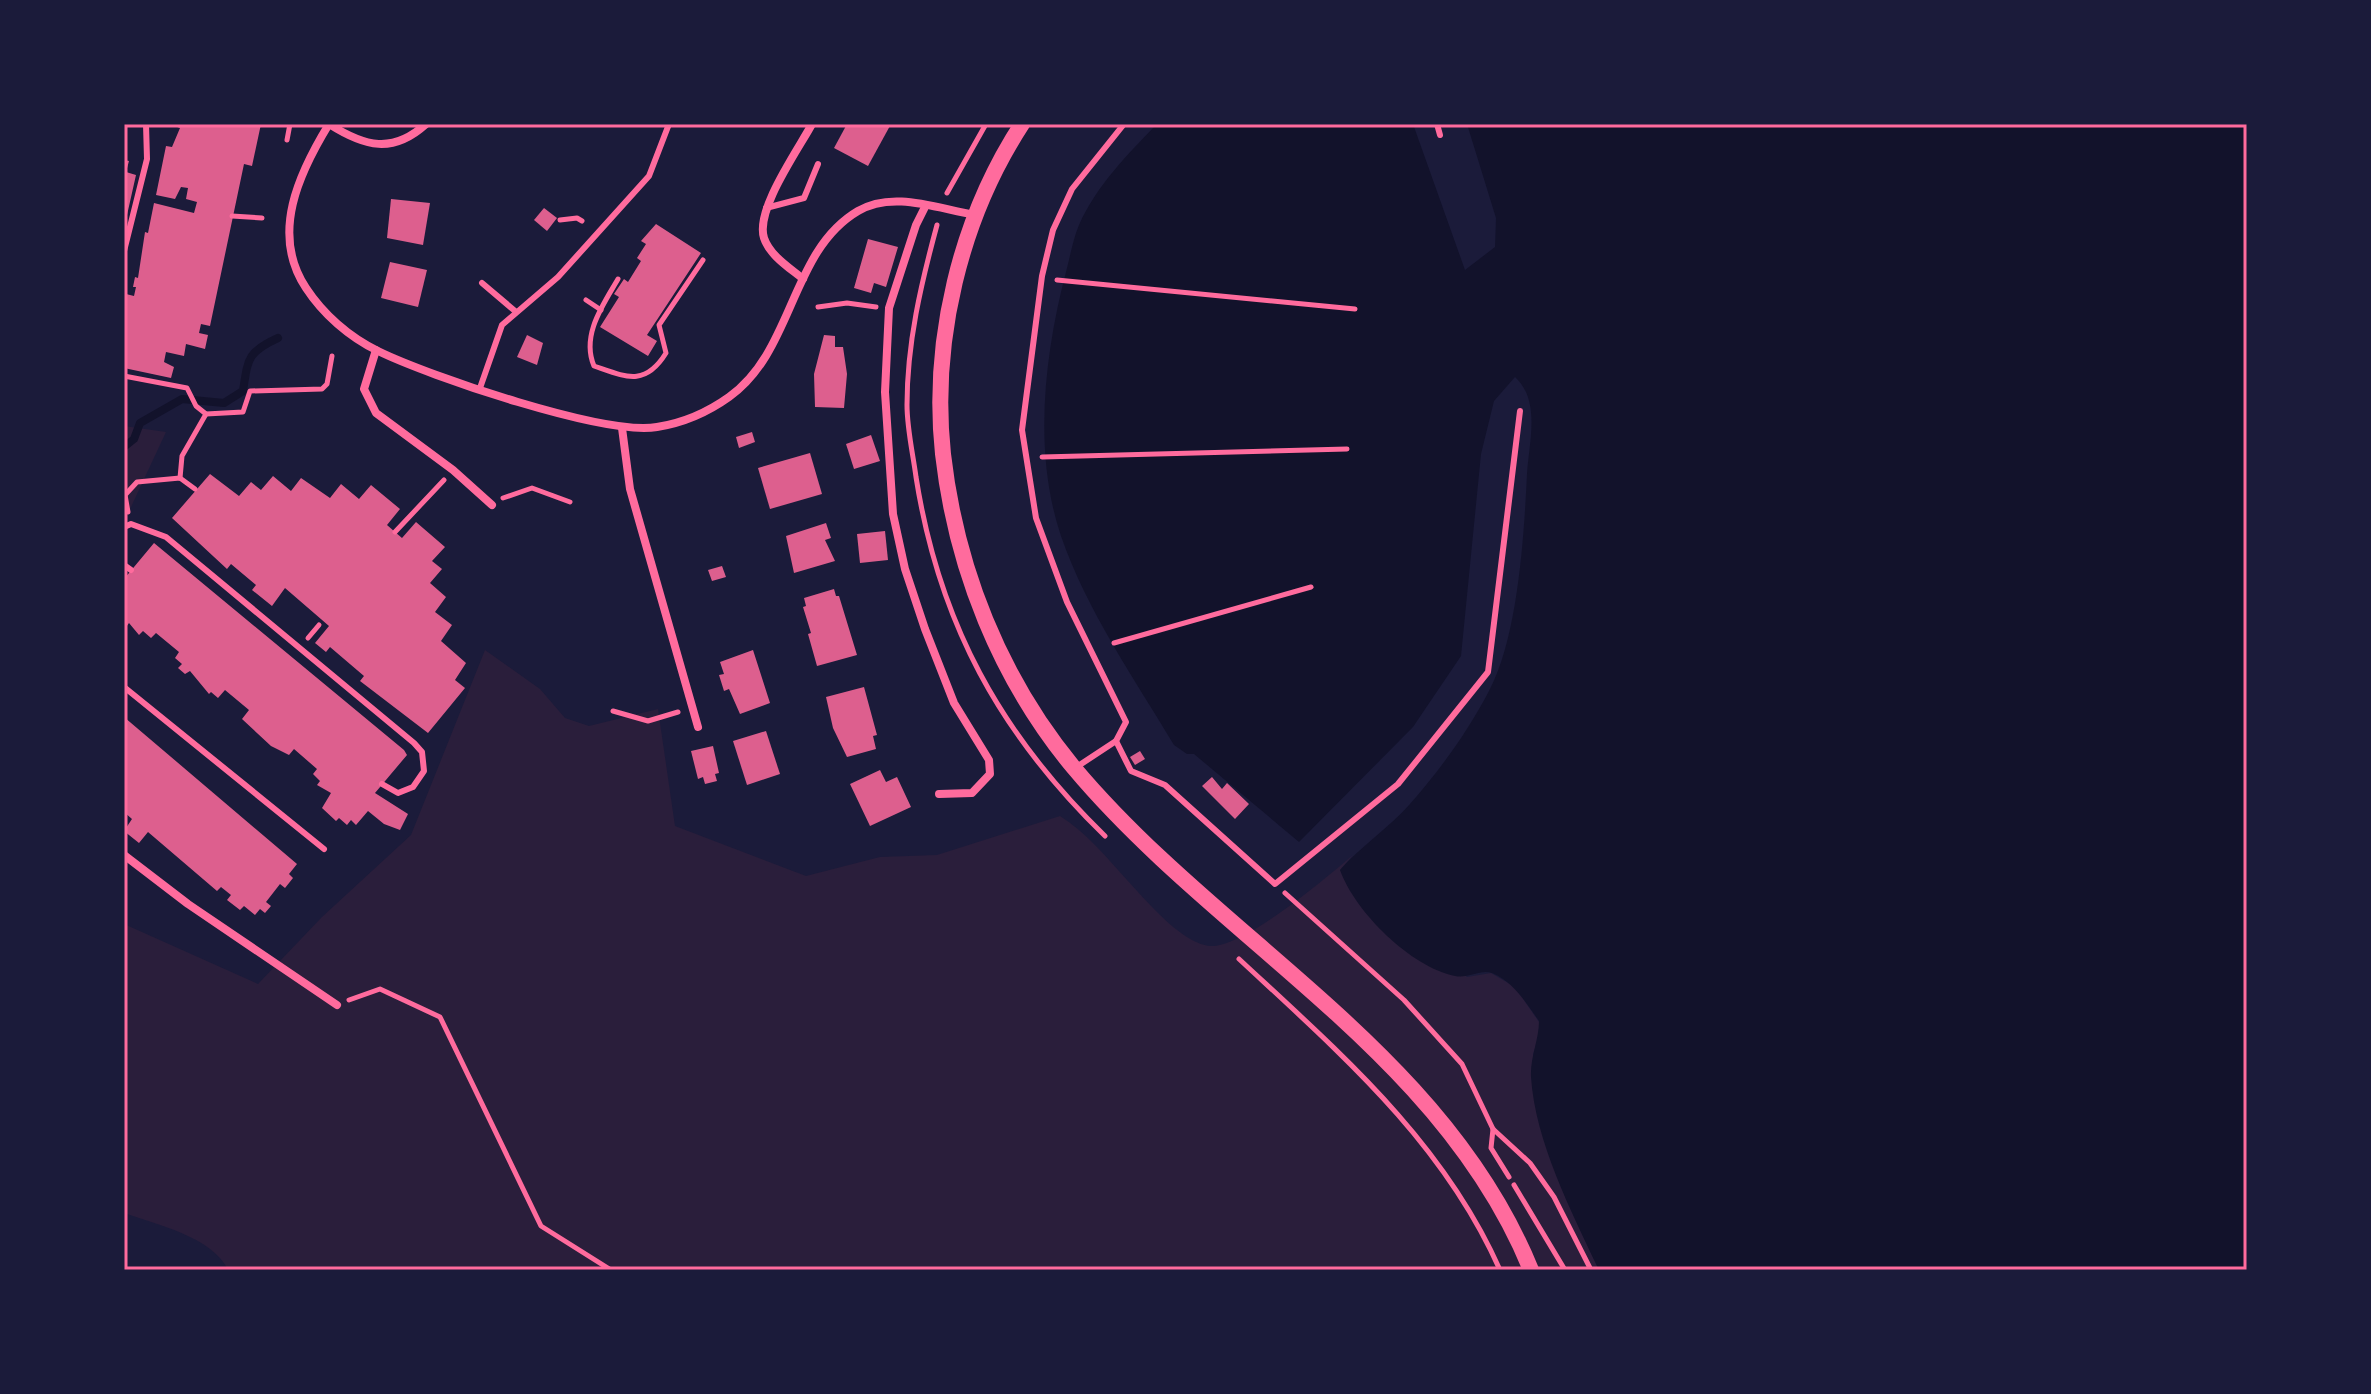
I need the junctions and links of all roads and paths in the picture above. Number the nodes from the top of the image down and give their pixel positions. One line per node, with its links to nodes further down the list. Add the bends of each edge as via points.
1 (146, 124): 20 (lane, via 147,159)
2 (290, 124): 11 (path)
3 (329, 124): 4 (street, via 351,138 388,144 408,140); 32 (street, via 290,205 288,238 301,281 317,306)
4 (426, 124)
5 (669, 124): 31 (lane, via 649,176 558,277)
6 (812, 124): 14 (street)
7 (1022, 124): 15 (main road)
8 (1124, 124): 56 (lane, via 1072,189 1053,230 1022,430 1036,518 1067,602 1126,722)
9 (1437, 124): 10 (lane)
10 (1440, 135)
11 (287, 140)
12 (818, 164): 14 (lane, via 804,198)
13 (925, 207): 15 (street); 23 (street, via 899,200 875,202 856,212 823,242); 28 (street)
14 (766, 208): 23 (street, via 764,237 776,257)
15 (976, 215): 57 (main road, via 955,286 941,369 948,500 964,563 1001,655 1038,719)
16 (232, 216): 17 (path)
17 (262, 218)
18 (560, 220): 19 (path)
19 (582, 221)
20 (124, 251)
21 (703, 260): 30 (path, via 659,325 666,353 645,375 629,378 594,366 589,338)
22 (618, 279): 30 (path)
23 (803, 279): 38 (street, via 781,332 758,368 731,396 694,417 656,428)
24 (1057, 280): 29 (path)
25 (482, 283): 31 (lane)
26 (586, 300): 30 (path)
27 (818, 307): 28 (path, via 847,303)
28 (889, 308): 59 (street, via 886,406 893,514 905,569 954,703 989,760 990,774 972,793)
29 (1355, 309)
30 (601, 310)
31 (515, 311): 35 (lane, via 502,325)
32 (376, 350): 35 (street); 41 (street, via 364,389 368,402)
33 (332, 356): 37 (path, via 322,389 250,391 243,412)
34 (124, 376): 37 (path, via 187,388)
35 (480, 388): 38 (street)
36 (1520, 411): 62 (lane, via 1488,672 1398,784)
37 (206, 414): 42 (path, via 182,456)
38 (622, 428): 53 (street, via 625,469)
39 (1347, 449): 40 (path)
40 (1041, 457)
41 (453, 470): 45 (street); 47 (path)
42 (180, 478): 43 (path); 46 (path, via 137,482 125,495)
43 (195, 489)
44 (570, 502): 45 (path, via 532,488)
45 (492, 505)
46 (128, 526): 58 (lane, via 166,537 414,743 422,752 424,771 413,787 398,793)
47 (395, 532)
48 (124, 565): 49 (lane)
49 (131, 570)
50 (1311, 587): 51 (path)
51 (1114, 643)
52 (124, 687): 60 (lane)
53 (691, 705): 54 (path, via 648,721); 55 (street)
54 (613, 711)
55 (698, 727)
56 (1116, 741): 57 (lane); 62 (lane, via 1131,771 1165,785)
57 (1075, 768): 66 (main road, via 1222,912 1400,1072 1481,1175)
58 (382, 784)
59 (939, 794)
60 (324, 849)
61 (124, 855): 63 (street)
62 (1275, 884): 64 (path, via 1404,1000 1462,1064)
63 (337, 1005): 65 (path, via 380,989 440,1017 541,1226)
64 (1493, 1129): 67 (path, via 1491,1148); 68 (path, via 1530,1163 1554,1197)
65 (611, 1270)
66 (1531, 1270)
67 (1565, 1270)
68 (1591, 1270)

